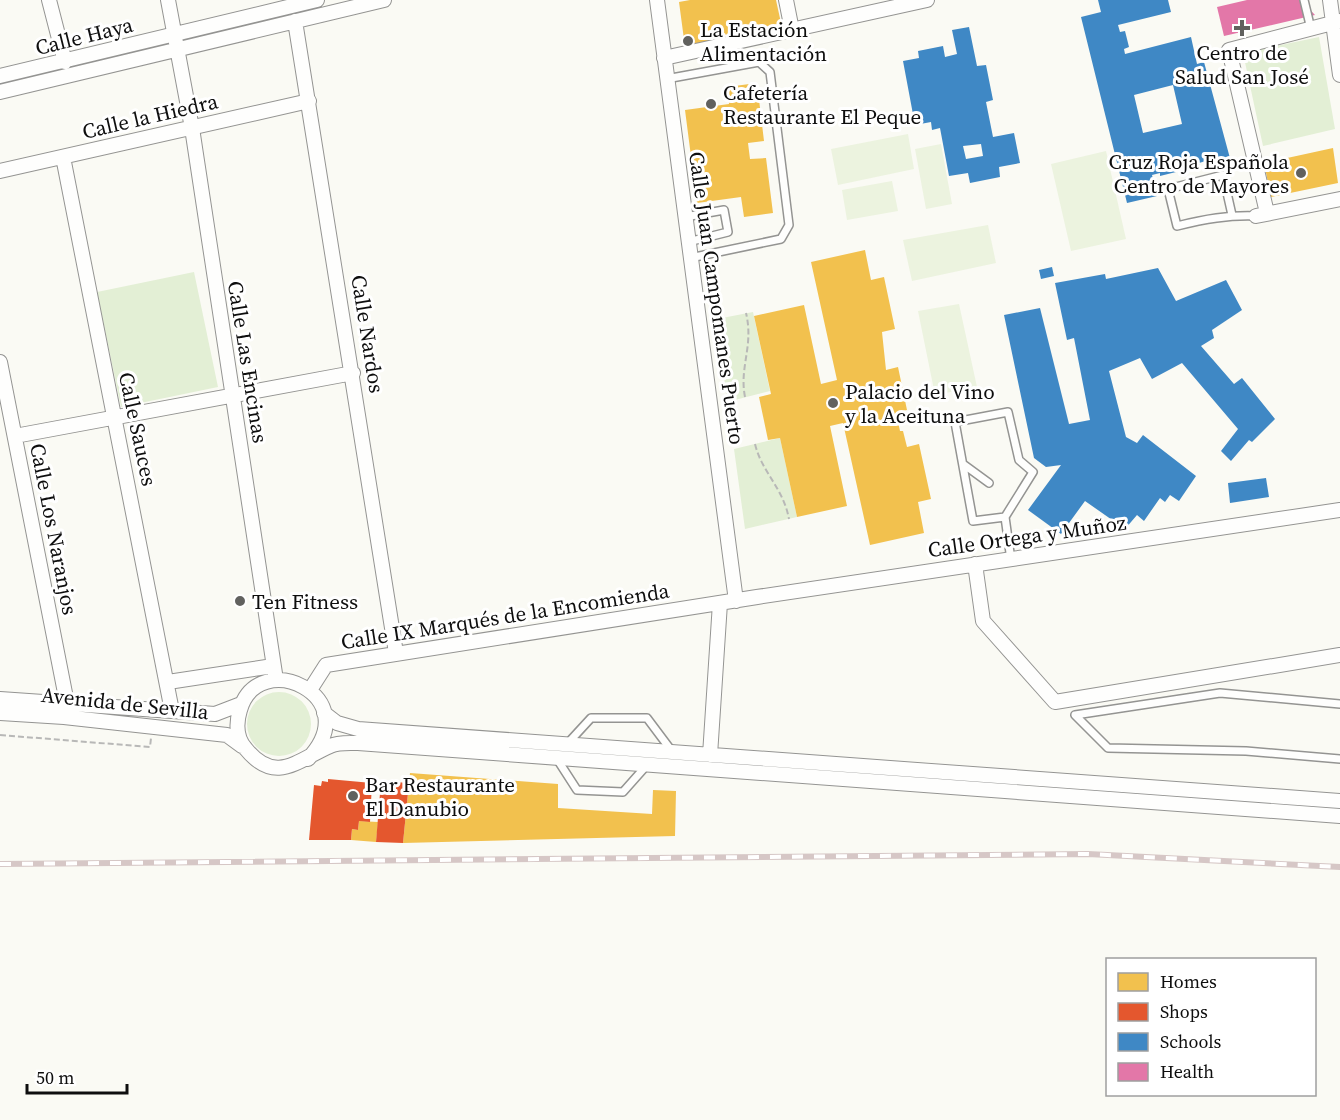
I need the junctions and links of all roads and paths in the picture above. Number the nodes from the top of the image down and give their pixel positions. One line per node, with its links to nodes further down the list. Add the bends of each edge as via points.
1 (50, 0): 18 (street)
2 (168, 0): 15 (street, Calle Las Encinas)
3 (316, 0): 10 (street, Calle Haya)
4 (384, 0): 11 (street)
5 (657, 0): 17 (street, Calle Juan Campomanes Puerto)
6 (786, 0): 14 (street)
7 (927, 0): 14 (street)
8 (1305, 0): 13 (lane)
9 (1330, 0): 12 (street)
10 (268, 6): 15 (street, Calle Haya)
11 (295, 21): 16 (street); 23 (street, Calle Nardos)
12 (1336, 22): 13 (street); 19 (street)
13 (1311, 29): 28 (street, via 1229,50)
14 (792, 30): 17 (street)
15 (176, 34): 16 (street, Calle Las Encinas); 18 (street, Calle Haya)
16 (177, 51): 22 (street); 24 (street, Calle Las Encinas)
17 (663, 58): 21 (street, Calle Juan Campomanes Puerto)
18 (65, 62): 20 (street, Calle Haya)
19 (1340, 75)
20 (0, 76)
21 (666, 79): 30 (street, Calle Juan Campomanes Puerto); 32 (lane, via 759,62 770,72 789,225 781,239)
22 (0, 92)
23 (309, 101): 24 (street, Calle la Hiedra); 35 (street, Calle Nardos)
24 (192, 128): 25 (street, Calle la Hiedra); 36 (street, Calle Las Encinas)
25 (63, 156): 26 (street, Calle la Hiedra); 38 (street, Calle Sauces)
26 (0, 171)
27 (1340, 199): 28 (street)
28 (1262, 214): 29 (lane)
29 (1232, 215): 29 (lane, via 1223,175 1168,189 1177,226)
30 (685, 217): 31 (street, Calle Juan Campomanes Puerto); 31 (lane, via 724,210 728,232)
31 (688, 242): 32 (street, Calle Juan Campomanes Puerto)
32 (690, 258): 48 (street, Calle Juan Campomanes Puerto)
33 (746, 313): 37 (path, via 750,334 742,377)
34 (0, 362): 39 (street, Calle Los Naranjos)
35 (353, 373): 36 (street); 50 (street, Calle Nardos)
36 (232, 394): 38 (street); 52 (street, Calle Las Encinas)
37 (745, 397)
38 (113, 416): 39 (street); 54 (street, Calle Sauces)
39 (15, 436): 57 (street, Calle Los Naranjos)
40 (755, 444): 45 (path, via 760,461 784,498)
41 (963, 464): 42 (lane); 44 (lane, via 973,521); 44 (lane, via 956,422 1008,411 1019,460 1033,472)
42 (989, 483)
43 (1340, 510): 46 (street, Calle Ortega y Muñoz)
44 (1005, 517): 46 (lane)
45 (789, 519)
46 (1011, 560): 47 (street, Calle Ortega y Muñoz)
47 (975, 564): 48 (street, Calle Ortega y Muñoz); 51 (street, via 983,621 1055,702)
48 (736, 601): 49 (street, Calle Ortega y Muñoz)
49 (720, 603): 50 (street, Calle IX Marqués de la Encomienda); 68 (street)
50 (396, 653): 55 (street, Calle IX Marqués de la Encomienda, via 326,665)
51 (1340, 655)
52 (273, 666): 53 (street, Calle Las Encinas); 54 (street)
53 (276, 680): 55 (street, via 297,682); 58 (street, via 255,688)
54 (168, 682): 60 (street, Calle Sauces)
55 (310, 690): 62 (street)
56 (0, 699): 57 (street, Avenida de Sevilla)
57 (67, 703): 60 (street, Avenida de Sevilla)
58 (241, 704): 60 (street, Avenida de Sevilla, via 215,714); 65 (street, via 238,731)
59 (1340, 704): 71 (lane, via 1220,693 1075,715 1108,748)
60 (172, 711)
61 (0, 713): 65 (street, Avenida de Sevilla, via 227,735)
62 (324, 713): 64 (street, via 337,723 358,729); 69 (street, via 323,738)
63 (0, 735): 66 (path)
64 (566, 745): 67 (street); 67 (lane, via 591,718 646,718)
65 (243, 746): 69 (street, via 252,758 274,768 290,767)
66 (150, 747)
67 (673, 752): 68 (street)
68 (710, 755): 73 (street)
69 (308, 759): 70 (street, via 332,745 358,743)
70 (557, 759): 72 (street); 72 (lane, via 577,790 623,792)
71 (1340, 759)
72 (647, 765): 74 (street)
73 (1340, 801)
74 (1340, 816)

